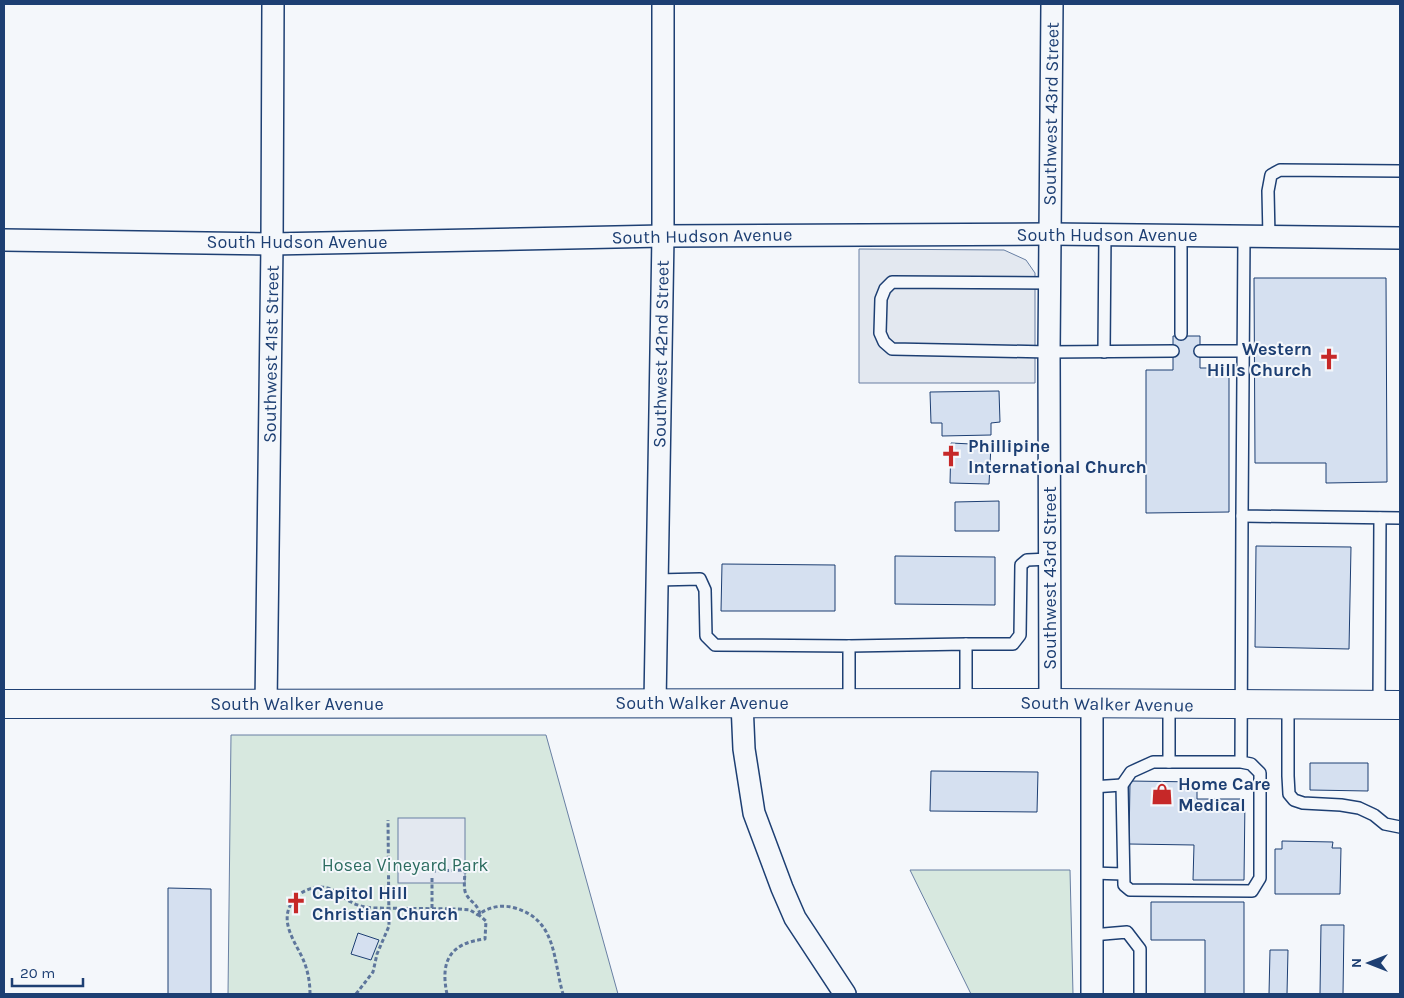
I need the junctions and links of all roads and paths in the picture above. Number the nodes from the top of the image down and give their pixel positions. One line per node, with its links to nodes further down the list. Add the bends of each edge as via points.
1 (273, 4): 13 (street, Southwest 41st Street)
2 (663, 4): 7 (street, Southwest 42nd Street)
3 (1052, 4): 5 (street, Southwest 43rd Street)
4 (1400, 171): 10 (lane, via 1280,170 1271,176 1268,191)
5 (1050, 234): 6 (street, South Hudson Avenue); 7 (street, South Hudson Avenue); 14 (street, Southwest 43rd Street)
6 (1105, 235): 8 (street, South Hudson Avenue); 20 (lane)
7 (663, 236): 13 (street, South Hudson Avenue); 25 (street, Southwest 42nd Street)
8 (1181, 236): 9 (street, South Hudson Avenue); 15 (lane)
9 (1244, 237): 10 (street, South Hudson Avenue); 18 (lane)
10 (1269, 237): 11 (street, South Hudson Avenue)
11 (1400, 238)
12 (4, 240): 13 (street, South Hudson Avenue)
13 (272, 244): 36 (street, Southwest 41st Street)
14 (1049, 283): 19 (street, Southwest 43rd Street); 19 (lane, via 892,282 884,289 881,299 880,333 892,349)
15 (1181, 334)
16 (1173, 350): 20 (lane)
17 (1200, 351): 18 (lane)
18 (1244, 351): 21 (lane)
19 (1049, 352): 20 (lane); 24 (street, Southwest 43rd Street)
20 (1104, 352)
21 (1242, 516): 22 (lane); 37 (lane)
22 (1380, 518): 23 (lane); 39 (lane)
23 (1400, 518)
24 (1050, 559): 26 (lane, via 1027,560 1020,565 1020,635 1013,644); 32 (street, Southwest 43rd Street)
25 (657, 580): 27 (lane, via 700,579 705,590 706,636 715,645); 28 (street, Southwest 42nd Street)
26 (966, 644): 27 (lane); 31 (lane)
27 (849, 646): 30 (lane)
28 (655, 703): 29 (main road, South Walker Avenue); 36 (main road, South Walker Avenue)
29 (742, 703): 30 (main road, South Walker Avenue); 58 (street, via 744,749 754,813 795,918)
30 (849, 703): 31 (main road, South Walker Avenue)
31 (966, 703): 32 (main road, South Walker Avenue)
32 (1050, 703): 34 (main road, South Walker Avenue)
33 (4, 704): 36 (main road, South Walker Avenue)
34 (1092, 704): 35 (main road, South Walker Avenue); 43 (street)
35 (1169, 704): 37 (main road, South Walker Avenue); 40 (lane)
36 (266, 705)
37 (1240, 705): 38 (main road, South Walker Avenue); 41 (lane)
38 (1288, 705): 39 (main road, South Walker Avenue); 45 (lane, via 1288,776 1294,800 1359,808 1385,824)
39 (1390, 705)
40 (1169, 762): 41 (lane); 42 (lane, via 1153,762 1131,772)
41 (1241, 762): 48 (lane, via 1251,764 1260,773 1260,878 1252,891 1130,890 1124,885)
42 (1122, 785): 43 (lane); 48 (lane)
43 (1092, 787): 47 (street)
44 (388, 820): 51 (path)
45 (1400, 828)
46 (432, 871): 52 (path, via 465,870 465,891 478,906)
47 (1092, 873): 48 (lane); 53 (street)
48 (1123, 874)
49 (432, 878): 50 (path)
50 (432, 909): 51 (path); 52 (path, via 470,910)
51 (389, 910): 54 (path, via 360,906 329,888 308,889 294,899 286,923 306,966); 55 (path, via 389,926 376,954 373,972)
52 (479, 914): 56 (path, via 486,921 485,938 467,942 451,954 445,970); 57 (path, via 494,907 512,907 532,915 541,923 554,950)
53 (1092, 935): 59 (street); 60 (lane, via 1127,932 1140,948)
54 (310, 994)
55 (356, 994)
56 (447, 994)
57 (563, 994)
58 (845, 994)
59 (1092, 994)
60 (1140, 994)

